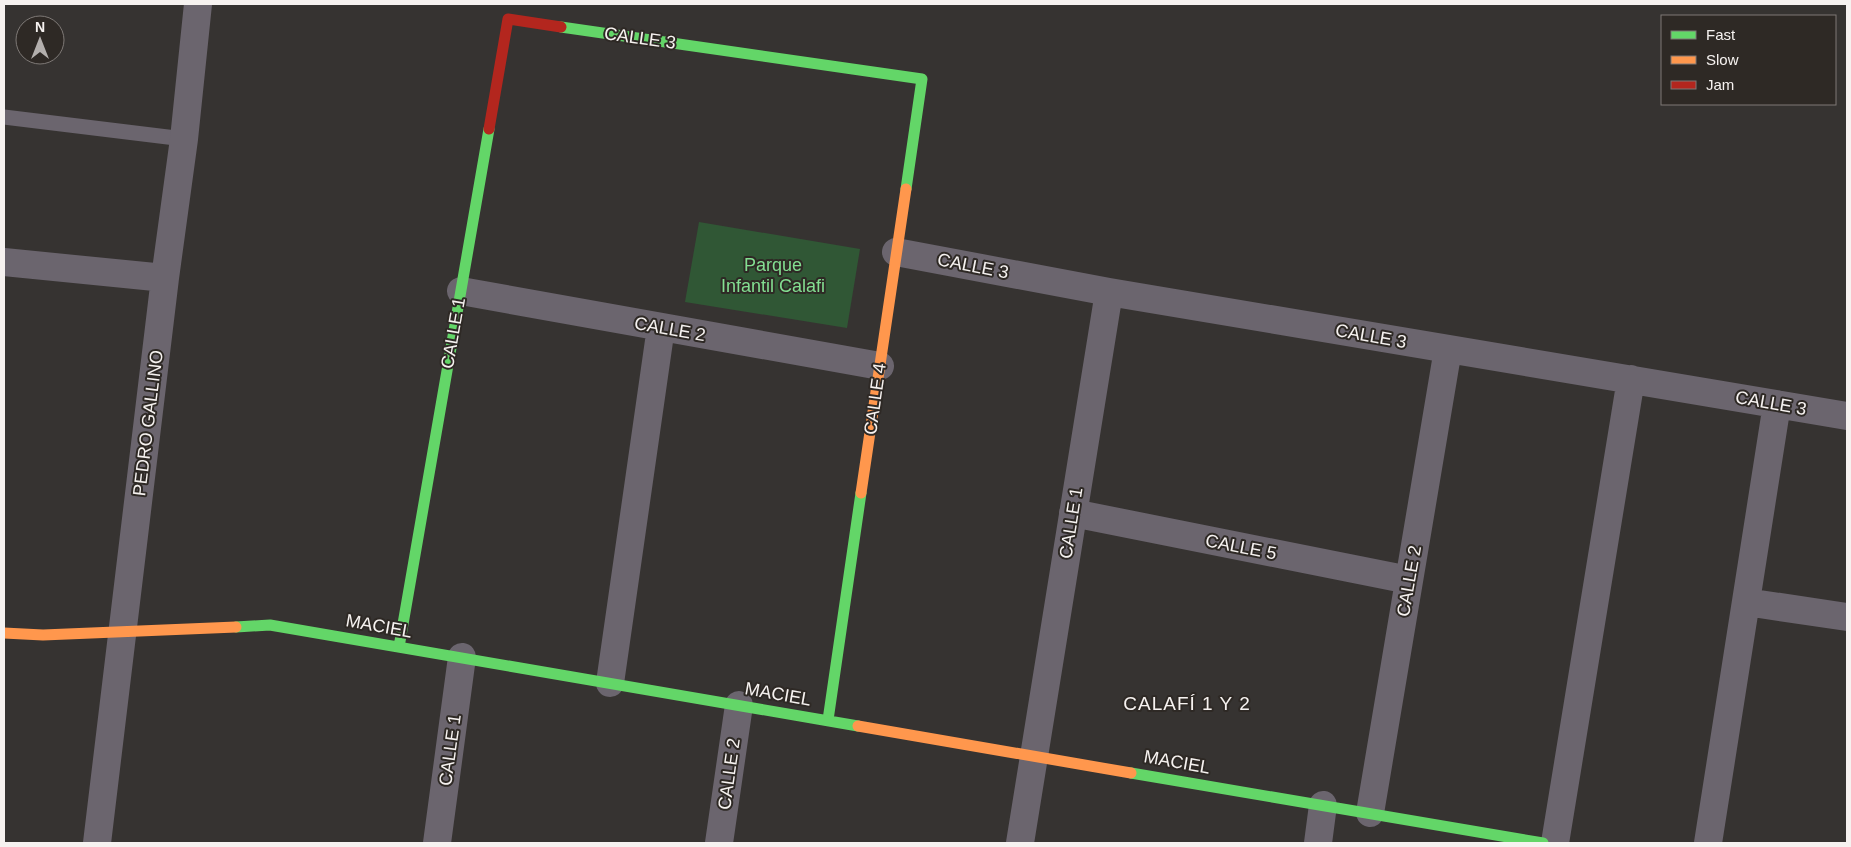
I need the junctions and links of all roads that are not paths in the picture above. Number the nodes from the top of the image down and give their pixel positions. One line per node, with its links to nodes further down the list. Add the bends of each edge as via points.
1 (198, 4): 5 (street, PEDRO GALLINO)
2 (508, 18): 3 (street, CALLE 3); 9 (street, CALLE 1)
3 (922, 79): 6 (street, CALLE 4)
4 (4, 117): 5 (lane)
5 (184, 139): 8 (street, PEDRO GALLINO)
6 (896, 252): 10 (street, CALLE 3); 13 (street, CALLE 4)
7 (4, 262): 8 (street)
8 (165, 278): 21 (street, PEDRO GALLINO)
9 (461, 291): 11 (street, CALLE 2); 23 (street, CALLE 1)
10 (1109, 292): 12 (street, CALLE 3); 17 (street, CALLE 1)
11 (661, 327): 13 (street, CALLE 2); 25 (street)
12 (1448, 349): 14 (street, CALLE 3); 18 (street, CALLE 2)
13 (880, 366): 27 (street, CALLE 4)
14 (1631, 379): 15 (street, CALLE 3); 37 (street)
15 (1777, 404): 16 (street, CALLE 3); 19 (street)
16 (1847, 416)
17 (1073, 513): 18 (street, CALLE 5); 28 (street, CALLE 1)
18 (1409, 580): 30 (street, CALLE 2)
19 (1746, 602): 20 (street); 38 (street)
20 (1847, 617)
21 (123, 632): 22 (street, MACIEL); 23 (street, MACIEL, via 270,625); 31 (street, PEDRO GALLINO)
22 (4, 633)
23 (399, 647): 24 (street, MACIEL)
24 (462, 657): 25 (street, MACIEL); 32 (street, CALLE 1)
25 (610, 683): 26 (street, MACIEL)
26 (739, 705): 27 (street, MACIEL); 33 (street, CALLE 2)
27 (828, 720): 28 (street, MACIEL)
28 (1033, 755): 29 (street, MACIEL); 34 (street)
29 (1323, 805): 30 (street, MACIEL); 35 (street)
30 (1370, 813): 36 (street, MACIEL)
31 (97, 843)
32 (437, 843)
33 (719, 843)
34 (1020, 843)
35 (1318, 843)
36 (1543, 843)
37 (1555, 843)
38 (1708, 843)

